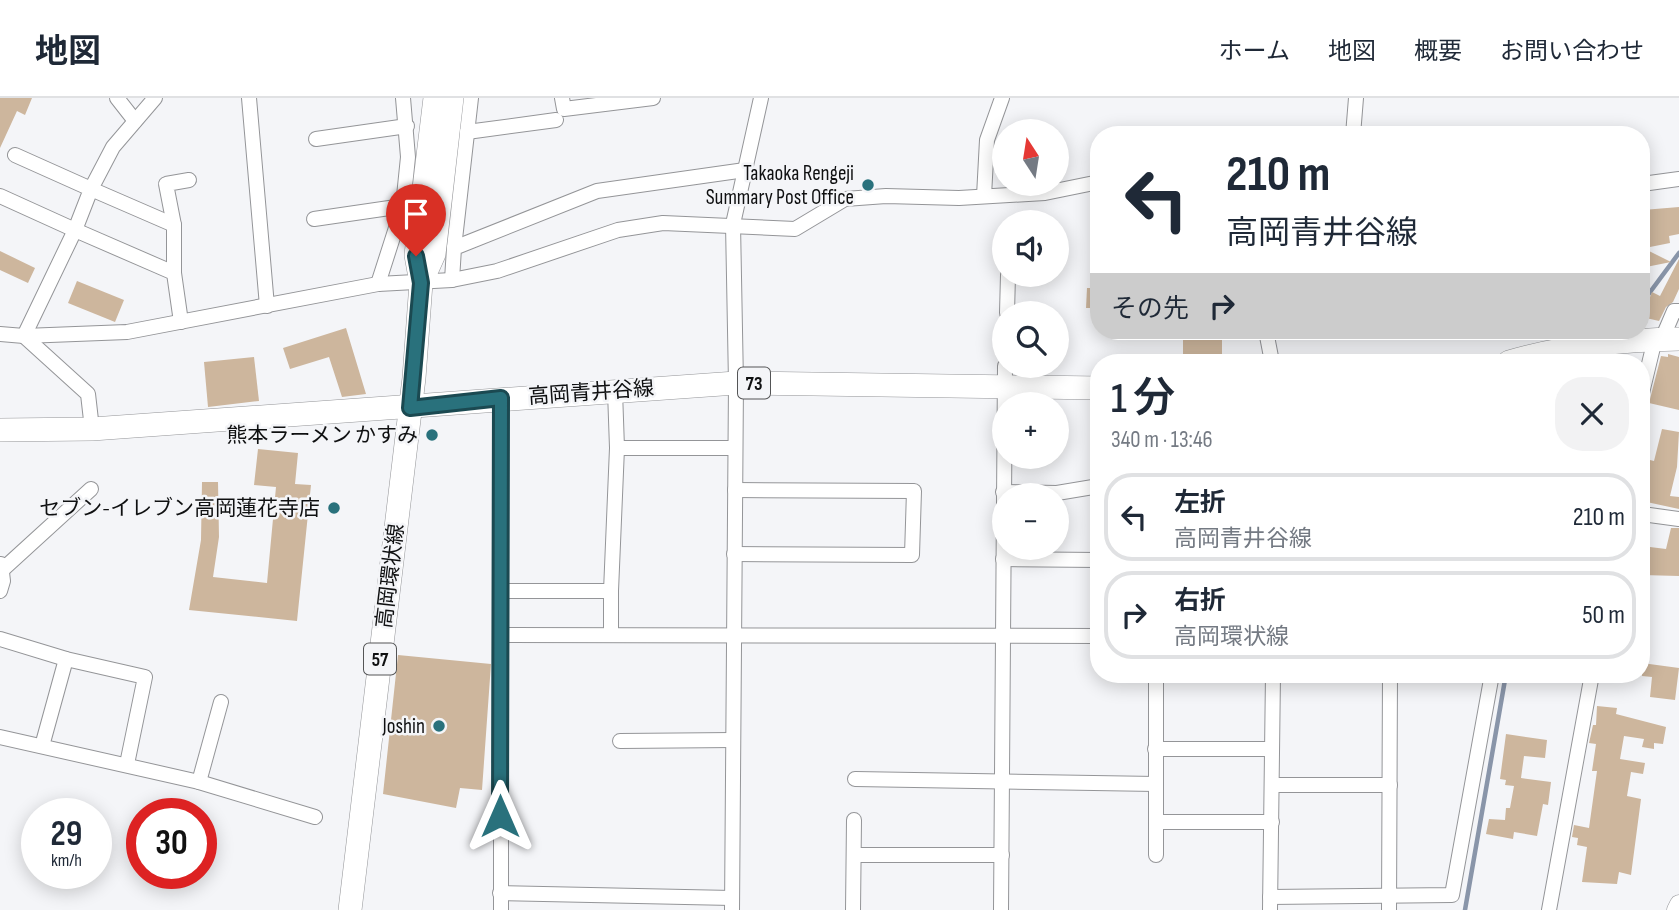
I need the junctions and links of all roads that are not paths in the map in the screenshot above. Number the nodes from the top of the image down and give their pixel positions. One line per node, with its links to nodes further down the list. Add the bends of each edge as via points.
1 (117, 98): 14 (street)
2 (155, 98): 14 (street)
3 (248, 98): 38 (street)
4 (402, 98): 15 (street)
5 (435, 98): 33 (main road, 高岡環状線 / 57)
6 (452, 98): 33 (main road, 高岡環状線 / 57)
7 (471, 98): 17 (street)
8 (562, 98): 9 (street, via 564,109)
9 (653, 98)
10 (761, 98): 20 (street)
11 (1002, 98): 27 (street, via 987,140)
12 (1356, 98): 16 (street)
13 (556, 120): 17 (street)
14 (135, 121): 25 (street, via 114,147)
15 (407, 126): 18 (street); 28 (street)
16 (1354, 126)
17 (467, 131): 33 (street)
18 (316, 139)
19 (15, 155): 25 (street)
20 (745, 170): 30 (street); 33 (street, via 597,191)
21 (1679, 179): 23 (street)
22 (189, 180): 31 (street, via 166,184)
23 (1650, 183)
24 (1090, 184): 27 (street, via 1045,193)
25 (91, 189): 31 (street); 32 (street)
26 (0, 196): 32 (street)
27 (984, 196): 30 (street, via 845,199 795,229)
28 (403, 206): 29 (street); 37 (street)
29 (314, 219)
30 (733, 224): 35 (street, via 663,223 618,230 497,271); 49 (street)
31 (174, 225): 34 (street)
32 (75, 230): 34 (street); 42 (street)
33 (435, 253): 35 (street); 36 (main road, 高岡環状線 / 57)
34 (174, 273): 40 (street)
35 (453, 280): 36 (street)
36 (421, 283): 37 (street); 53 (main road, 高岡環状線 / 57)
37 (378, 284): 38 (street)
38 (267, 306): 40 (street)
39 (1677, 308): 43 (street)
40 (181, 322): 42 (street, via 127,332)
41 (0, 334): 42 (street)
42 (24, 336): 54 (street, via 88,394)
43 (1665, 339): 44 (main road); 45 (street)
44 (1537, 354)
45 (1650, 374)
46 (992, 376): 49 (main road, 高岡青井谷線 / 73)
47 (1004, 378): 58 (street)
48 (1020, 378): 50 (main road, 高岡青井谷線 / 73)
49 (736, 383): 51 (main road, 高岡青井谷線 / 73); 56 (street)
50 (1090, 387)
51 (615, 391): 52 (main road, 高岡青井谷線 / 73); 57 (street)
52 (501, 398): 53 (main road, 高岡青井谷線 / 73); 71 (street)
53 (410, 408): 54 (main road, 高岡青井谷線 / 73); 111 (main road, 高岡環状線 / 57)
54 (92, 429): 55 (main road, 高岡青井谷線 / 73)
55 (0, 430)
56 (734, 447): 57 (street); 61 (street)
57 (617, 448): 72 (street)
58 (1003, 483)
59 (1090, 488): 62 (street)
60 (91, 489): 69 (street)
61 (735, 490): 65 (street); 65 (street, via 914,491 912,555)
62 (1069, 491)
63 (1650, 515): 64 (street)
64 (1679, 519)
65 (734, 554): 75 (street)
66 (1003, 560): 76 (street)
67 (1069, 560): 68 (street)
68 (1090, 560)
69 (1, 566): 70 (street)
70 (0, 591)
71 (500, 591): 72 (street); 73 (street)
72 (611, 591): 74 (street)
73 (500, 635): 74 (street); 106 (street)
74 (611, 635): 75 (street)
75 (734, 636): 76 (street); 87 (street)
76 (1002, 636): 77 (street); 94 (street)
77 (1090, 636)
78 (0, 639): 79 (street)
79 (65, 659): 89 (street); 92 (street, via 145,677)
80 (1156, 683): 90 (street)
81 (1273, 683): 91 (street)
82 (1390, 683): 98 (street)
83 (1490, 683): 109 (street, via 1452,895)
84 (1590, 683): 115 (street)
85 (221, 702): 95 (street)
86 (0, 737): 89 (street)
87 (733, 740): 88 (street); 107 (street)
88 (620, 741)
89 (42, 746): 92 (street)
90 (1156, 749): 91 (street); 96 (street)
91 (1272, 749): 97 (street)
92 (127, 765): 95 (street)
93 (855, 779): 94 (street)
94 (1002, 780): 96 (street); 104 (street)
95 (200, 782): 99 (street)
96 (1156, 784): 101 (street)
97 (1272, 785): 98 (street); 102 (street)
98 (1390, 785): 109 (street)
99 (315, 817)
100 (854, 820): 103 (street)
101 (1156, 822): 102 (street); 105 (street)
102 (1272, 822): 108 (street)
103 (854, 855): 104 (street); 113 (street)
104 (1002, 855): 114 (street)
105 (1156, 855)
106 (500, 893): 107 (street); 112 (street)
107 (732, 904)
108 (1270, 904): 109 (street)
109 (1389, 904)
110 (1679, 904): 116 (street)
111 (350, 910)
112 (501, 910)
113 (853, 910)
114 (1001, 910)
115 (1549, 910)
116 (1676, 910)

